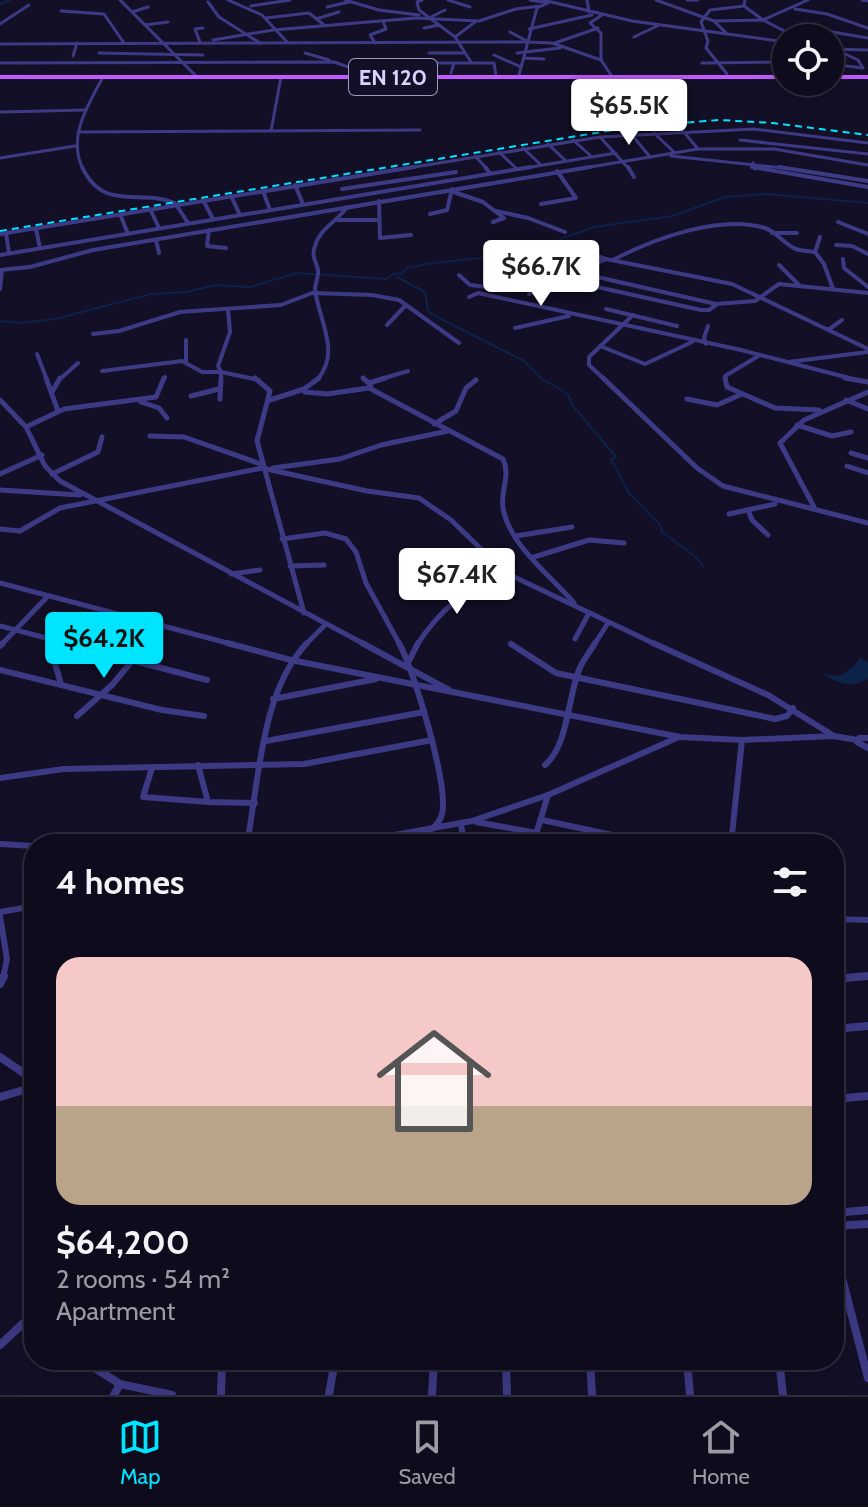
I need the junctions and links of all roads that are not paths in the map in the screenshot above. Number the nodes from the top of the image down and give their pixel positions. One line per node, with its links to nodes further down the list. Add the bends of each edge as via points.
1 (120, 0): 34 (street)
2 (228, 0): 23 (street)
3 (290, 0): 23 (street)
4 (422, 0): 40 (street, via 416,4)
5 (448, 0): 28 (street)
6 (530, 0): 20 (street)
7 (543, 0): 20 (street)
8 (587, 0): 36 (street)
9 (656, 0): 41 (street)
10 (687, 0): 11 (street)
11 (698, 0)
12 (745, 0): 25 (street)
13 (797, 0): 22 (street)
14 (808, 0): 22 (street)
15 (862, 0): 17 (street)
16 (347, 1): 27 (street); 40 (street)
17 (868, 1)
18 (208, 2): 63 (street, via 219,17)
19 (717, 2): 30 (street)
20 (548, 3): 24 (street); 36 (street)
21 (29, 5): 49 (street)
22 (800, 5): 31 (street)
23 (251, 6): 42 (street)
24 (540, 6): 46 (street); 60 (street)
25 (744, 6): 30 (street); 44 (street)
26 (148, 7): 34 (street)
27 (327, 7)
28 (470, 7)
29 (303, 8): 37 (street)
30 (713, 9): 41 (street)
31 (793, 9): 44 (street); 58 (street)
32 (445, 10): 40 (street)
33 (61, 11): 74 (street, via 104,14)
34 (132, 12): 51 (street)
35 (339, 12): 43 (street)
36 (589, 12): 38 (street)
37 (309, 13): 42 (street); 43 (street)
38 (596, 13): 39 (street); 60 (street)
39 (602, 15): 54 (street); 57 (street, via 591,20)
40 (427, 17): 45 (street); 46 (street); 53 (street)
41 (704, 17): 47 (street); 61 (street)
42 (266, 18): 59 (street)
43 (316, 19): 52 (street)
44 (763, 20): 47 (street); 50 (street)
45 (383, 21): 52 (street); 79 (street, via 386,29 370,35)
46 (479, 21): 66 (street)
47 (714, 21): 64 (street)
48 (168, 22): 51 (street)
49 (0, 24)
50 (772, 24)
51 (145, 25): 75 (street)
52 (324, 25): 59 (street)
53 (439, 25): 56 (street); 66 (street)
54 (659, 25): 61 (street); 67 (street)
55 (203, 28): 71 (street, via 195,29)
56 (424, 28)
57 (598, 28): 81 (street); 100 (street)
58 (868, 28)
59 (280, 29): 63 (street); 72 (street)
60 (529, 29): 70 (street)
61 (704, 31): 64 (street); 111 (street, via 706,48)
62 (510, 32): 70 (street)
63 (247, 34): 71 (street); 77 (street)
64 (727, 34): 69 (street)
65 (844, 34): 68 (street)
66 (455, 37): 80 (street)
67 (634, 37)
68 (868, 38)
69 (772, 40)
70 (527, 41): 80 (street); 81 (street); 85 (street)
71 (200, 42): 76 (street)
72 (287, 42): 77 (street); 78 (street)
73 (77, 43): 74 (street); 82 (street); 97 (street)
74 (124, 43): 75 (street)
75 (162, 43): 76 (street); 90 (street)
76 (193, 43): 77 (street)
77 (260, 43)
78 (308, 43): 79 (street); 91 (street)
79 (375, 43): 80 (street)
80 (459, 43): 93 (street)
81 (552, 43): 83 (street)
82 (0, 44)
83 (564, 48): 85 (street); 100 (street)
84 (868, 50): 86 (street)
85 (527, 51): 94 (street); 98 (street)
86 (844, 51)
87 (844, 52): 114 (street, via 863,68)
88 (99, 53): 89 (street)
89 (138, 53): 90 (street); 101 (street)
90 (173, 53): 95 (street); 102 (street)
91 (305, 53): 103 (street); 104 (street)
92 (429, 53): 93 (street)
93 (464, 53): 106 (street)
94 (517, 53)
95 (203, 55)
96 (494, 55): 115 (street)
97 (73, 56)
98 (524, 58): 99 (street); 115 (street)
99 (544, 59)
100 (601, 60): 120 (street)
101 (133, 62): 102 (street); 107 (street)
102 (182, 62): 103 (street); 126 (street)
103 (302, 62): 104 (street)
104 (334, 62): 116 (street)
105 (388, 62): 116 (street, via 368,63)
106 (471, 62): 109 (street); 122 (street, via 494,63)
107 (0, 63)
108 (419, 63): 109 (street)
109 (453, 63): 117 (street)
110 (702, 63): 111 (street)
111 (717, 63): 112 (street); 118 (street)
112 (768, 63): 113 (street); 121 (street)
113 (772, 63)
114 (844, 66)
115 (521, 67): 119 (street)
116 (362, 71): 128 (street)
117 (451, 73): 129 (street); 130 (street)
118 (727, 74)
119 (519, 75): 120 (street); 122 (street)
120 (611, 75): 121 (street)
121 (758, 75): 123 (street)
122 (496, 76): 130 (street)
123 (772, 76)
124 (0, 77): 125 (main road, EN 120)
125 (103, 77): 126 (main road, EN 120); 134 (street)
126 (197, 77): 127 (main road, EN 120)
127 (281, 77): 128 (main road, EN 120); 139 (street)
128 (377, 77): 129 (main road, EN 120)
129 (440, 77): 130 (main road, EN 120)
130 (461, 77): 131 (main road, EN 120)
131 (772, 77)
132 (844, 77): 133 (main road)
133 (868, 77)
134 (86, 110): 135 (street); 141 (street)
135 (0, 112)
136 (740, 129): 138 (street); 144 (street); 147 (street)
137 (420, 130): 139 (street)
138 (715, 130): 140 (street); 152 (street)
139 (271, 131): 141 (street)
140 (683, 131): 142 (street); 155 (street)
141 (78, 132): 150 (street)
142 (654, 133): 143 (street); 158 (street)
143 (632, 135): 145 (street); 164 (street)
144 (810, 135): 148 (street); 151 (street)
145 (600, 137): 146 (street); 157 (street)
146 (573, 140): 149 (street); 163 (street)
147 (740, 140): 151 (street); 153 (street)
148 (868, 143)
149 (548, 144): 154 (street); 166 (street)
150 (75, 146): 165 (street); 193 (street, via 87,177 106,193)
151 (806, 146): 159 (street); 160 (street)
152 (722, 147): 153 (street); 155 (street)
153 (741, 147): 159 (street)
154 (523, 148): 156 (street); 170 (street)
155 (698, 149): 158 (street)
156 (499, 152): 162 (street); 172 (street)
157 (616, 153): 163 (street); 167 (street)
158 (675, 153): 161 (street)
159 (801, 154): 171 (street)
160 (868, 154)
161 (663, 155): 164 (street); 169 (street)
162 (475, 156): 168 (street); 175 (street)
163 (591, 156): 166 (street)
164 (650, 157): 167 (street)
165 (0, 158)
166 (565, 160): 170 (street)
167 (623, 160): 173 (street); 177 (street)
168 (447, 161): 174 (street); 178 (street)
169 (753, 163): 180 (street); 182 (street, via 756,170)
170 (540, 164): 172 (street)
171 (868, 165)
172 (516, 168): 175 (street)
173 (557, 171): 185 (street); 192 (street, via 576,199)
174 (456, 172): 176 (street); 183 (street)
175 (490, 173): 176 (street)
176 (460, 177): 179 (street)
177 (634, 177)
178 (344, 178): 181 (street); 183 (street)
179 (438, 181): 184 (street); 188 (street)
180 (868, 181)
181 (295, 185): 186 (street); 191 (street)
182 (868, 187)
183 (342, 189): 188 (street)
184 (444, 190): 185 (street); 190 (street)
185 (452, 190): 197 (street); 199 (street, via 447,210)
186 (263, 191): 187 (street); 196 (street)
187 (231, 196): 189 (street); 200 (street)
188 (342, 198): 191 (street)
189 (203, 200): 193 (street); 202 (street)
190 (379, 201): 194 (street); 204 (street)
191 (303, 204): 196 (street)
192 (541, 204)
193 (178, 205): 195 (street); 207 (street)
194 (347, 207): 203 (street); 210 (street)
195 (150, 209): 198 (street); 208 (street)
196 (270, 210): 200 (street)
197 (496, 211): 205 (street, via 504,218); 211 (street)
198 (120, 214): 201 (street); 215 (street)
199 (430, 214)
200 (240, 215): 202 (street)
201 (92, 219): 209 (street); 219 (street)
202 (213, 219): 207 (street)
203 (337, 220): 204 (street); 247 (street, via 325,227 315,248)
204 (379, 220): 217 (street, via 382,239)
205 (493, 222)
206 (838, 222): 216 (street)
207 (188, 223): 208 (street)
208 (159, 228): 215 (street)
209 (36, 229): 212 (street); 223 (street)
210 (209, 230): 220 (street); 224 (street, via 207,246)
211 (565, 232)
212 (3, 233): 227 (street)
213 (772, 233): 214 (street); 226 (street, via 791,247); 233 (street, via 751,226 704,229)
214 (797, 233)
215 (128, 234): 219 (street)
216 (868, 234)
217 (411, 235)
218 (820, 237): 226 (street)
219 (94, 239): 223 (street)
220 (156, 240): 228 (street); 235 (street)
221 (566, 244): 225 (street)
222 (836, 245): 229 (street)
223 (40, 248): 227 (street)
224 (226, 248)
225 (580, 251): 233 (street); 246 (street)
226 (815, 252): 239 (street)
227 (9, 253): 230 (street)
228 (159, 253)
229 (868, 254)
230 (0, 255)
231 (18, 259): 235 (street)
232 (843, 259): 236 (street)
233 (609, 260): 237 (street); 250 (street, via 723,282)
234 (779, 265): 242 (street)
235 (23, 268): 238 (street)
236 (844, 268): 239 (street); 245 (street)
237 (583, 269): 241 (street); 251 (street, via 597,277)
238 (1, 270): 243 (street)
239 (828, 273): 244 (street)
240 (459, 275): 246 (street)
241 (566, 276): 248 (street); 251 (street, via 701,310)
242 (799, 285): 244 (street); 250 (street, via 775,285)
243 (0, 289)
244 (833, 289): 245 (street)
245 (868, 290)
246 (482, 291): 249 (street); 255 (street)
247 (317, 293): 252 (street, via 372,295); 254 (street, via 281,305); 286 (street, via 328,356 322,375)
248 (529, 294)
249 (469, 297)
250 (761, 297): 251 (street); 263 (street)
251 (716, 304)
252 (406, 305): 258 (street); 267 (street)
253 (606, 309): 256 (street)
254 (228, 310): 264 (street, via 169,314); 278 (street, via 230,332 219,362)
255 (573, 315): 259 (street); 262 (street)
256 (633, 315): 259 (street); 260 (street)
257 (842, 320): 263 (street)
258 (387, 325)
259 (622, 326): 266 (street); 269 (street)
260 (677, 326)
261 (708, 326): 268 (street)
262 (515, 328)
263 (828, 330): 270 (street)
264 (93, 334)
265 (186, 340): 273 (street)
266 (693, 341): 268 (street); 269 (street, via 645,364)
267 (459, 343)
268 (706, 344): 272 (street)
269 (600, 346): 318 (street, via 589,357 589,365 697,468 723,486)
270 (868, 351): 274 (street)
271 (37, 354): 285 (street)
272 (760, 355): 274 (street); 288 (street, via 725,376 727,387)
273 (186, 361): 276 (street); 278 (street, via 202,372)
274 (783, 362): 282 (street)
275 (78, 363): 285 (street)
276 (102, 371)
277 (408, 371): 283 (street)
278 (221, 372): 284 (street); 293 (street, via 254,377 266,384)
279 (165, 377): 295 (street, via 158,395)
280 (363, 378): 283 (street)
281 (476, 380): 300 (street, via 466,388 456,411)
282 (868, 382)
283 (369, 386): 286 (street, via 327,394); 300 (street)
284 (219, 389): 289 (street); 290 (street)
285 (52, 392): 297 (street)
286 (305, 392): 293 (street)
287 (868, 392): 294 (street)
288 (742, 394): 291 (street, via 717,405); 298 (street, via 783,410)
289 (191, 396)
290 (220, 399)
291 (687, 399)
292 (0, 400): 302 (street)
293 (270, 400): 311 (street, via 257,441)
294 (846, 400): 296 (street); 298 (street)
295 (138, 401): 297 (street); 299 (street, via 154,405)
296 (868, 409)
297 (58, 411): 302 (street)
298 (822, 411): 301 (street)
299 (167, 418)
300 (434, 424): 303 (street)
301 (797, 425): 304 (street, via 832,436); 319 (street, via 780,447)
302 (26, 427): 308 (street)
303 (448, 431): 311 (street, via 340,459); 326 (street, via 494,452 508,467 500,495)
304 (851, 432)
305 (150, 436): 311 (street, via 184,437)
306 (102, 437): 314 (street, via 98,452)
307 (851, 453): 309 (street)
308 (42, 455): 313 (street); 314 (street)
309 (868, 458)
310 (847, 466): 312 (street)
311 (264, 467): 317 (street); 327 (street); 333 (street, via 419,498 451,520)
312 (868, 473)
313 (0, 474)
314 (52, 474): 316 (street)
315 (0, 490): 316 (street)
316 (83, 495): 317 (street)
317 (93, 501): 324 (street, via 52,511 20,531); 336 (street)
318 (779, 503): 319 (street); 320 (street)
319 (814, 508): 322 (street)
320 (748, 510): 321 (street); 325 (street)
321 (729, 514)
322 (868, 523)
323 (572, 527): 326 (street)
324 (0, 529)
325 (768, 535)
326 (516, 536): 330 (street)
327 (282, 539): 332 (street); 353 (street, via 325,533 346,539)
328 (624, 543): 330 (street, via 589,540)
329 (448, 557): 333 (street)
330 (534, 557): 339 (street)
331 (324, 565): 332 (street)
332 (290, 566): 340 (street)
333 (500, 567): 335 (street)
334 (260, 570): 336 (street)
335 (506, 573): 339 (street); 353 (street, via 471,587 446,605)
336 (231, 574): 340 (street)
337 (0, 583): 338 (street)
338 (48, 596): 343 (street); 346 (street)
339 (576, 605): 341 (street)
340 (304, 613): 344 (street)
341 (589, 613): 342 (street); 348 (street)
342 (608, 623): 356 (street); 364 (street)
343 (162, 625): 351 (street); 352 (street)
344 (325, 625): 352 (street); 355 (street)
345 (0, 626): 346 (street)
346 (15, 630): 347 (street); 350 (street)
347 (47, 638): 351 (street); 359 (street)
348 (575, 639)
349 (511, 644): 356 (street, via 548,670)
350 (0, 646)
351 (130, 660): 358 (street); 362 (street)
352 (291, 660): 357 (street); 363 (street)
353 (409, 661): 355 (street)
354 (0, 670): 359 (street)
355 (413, 671): 360 (street); 361 (street)
356 (576, 676): 364 (street, via 775,719); 366 (street)
357 (380, 679): 360 (street); 363 (street)
358 (207, 680)
359 (61, 684): 362 (street)
360 (419, 687): 361 (street); 365 (street)
361 (460, 694): 366 (street)
362 (105, 695): 367 (street); 368 (street)
363 (273, 699): 375 (street)
364 (793, 708): 369 (street)
365 (424, 712): 372 (street); 375 (street)
366 (568, 715): 370 (street); 378 (street)
367 (77, 716)
368 (204, 716)
369 (834, 736): 373 (street); 374 (street)
370 (680, 737): 373 (street); 382 (street)
371 (868, 738): 374 (street)
372 (432, 740): 379 (street, via 317,762); 388 (street, via 442,814)
373 (742, 740): 395 (street)
374 (857, 740): 376 (street)
375 (266, 741): 379 (street)
376 (868, 748)
377 (198, 765): 379 (street); 380 (street); 383 (street)
378 (545, 765)
379 (262, 766): 384 (street)
380 (152, 768): 381 (street, via 64,769); 383 (street, via 143,797)
381 (0, 778)
382 (548, 795): 385 (street); 386 (street)
383 (208, 802): 384 (street)
384 (255, 803): 390 (street)
385 (542, 820): 389 (street); 394 (street)
386 (472, 821): 387 (street); 389 (street)
387 (461, 824): 388 (street); 393 (street)
388 (429, 831): 391 (street); 392 (street)
389 (537, 833)
390 (249, 834)
391 (410, 834)
392 (425, 834)
393 (462, 834)
394 (607, 834)
395 (732, 834)
396 (0, 844): 397 (street)
397 (24, 845)
398 (24, 908): 399 (street)
399 (0, 914): 404 (street, via 8,954)
400 (844, 919): 401 (street)
401 (868, 920)
402 (868, 976): 403 (street)
403 (844, 978)
404 (0, 984)
405 (868, 1026): 406 (street)
406 (844, 1028)
407 (0, 1057): 408 (street)
408 (24, 1073)
409 (24, 1090): 411 (street)
410 (868, 1096): 412 (street)
411 (0, 1097)
412 (844, 1098)
413 (868, 1210): 414 (street)
414 (844, 1212)
415 (868, 1224): 416 (street)
416 (844, 1225)
417 (844, 1286): 428 (street)
418 (24, 1322): 419 (street)
419 (0, 1345)
420 (98, 1370): 429 (street)
421 (222, 1370): 432 (street)
422 (333, 1370): 433 (street)
423 (433, 1370): 434 (street)
424 (506, 1370): 435 (street)
425 (591, 1370): 436 (street)
426 (688, 1370): 437 (street)
427 (780, 1370): 438 (street)
428 (868, 1378)
429 (120, 1384): 430 (street); 431 (street)
430 (114, 1395)
431 (172, 1395)
432 (221, 1395)
433 (329, 1395)
434 (432, 1395)
435 (507, 1395)
436 (592, 1395)
437 (690, 1395)
438 (783, 1395)

